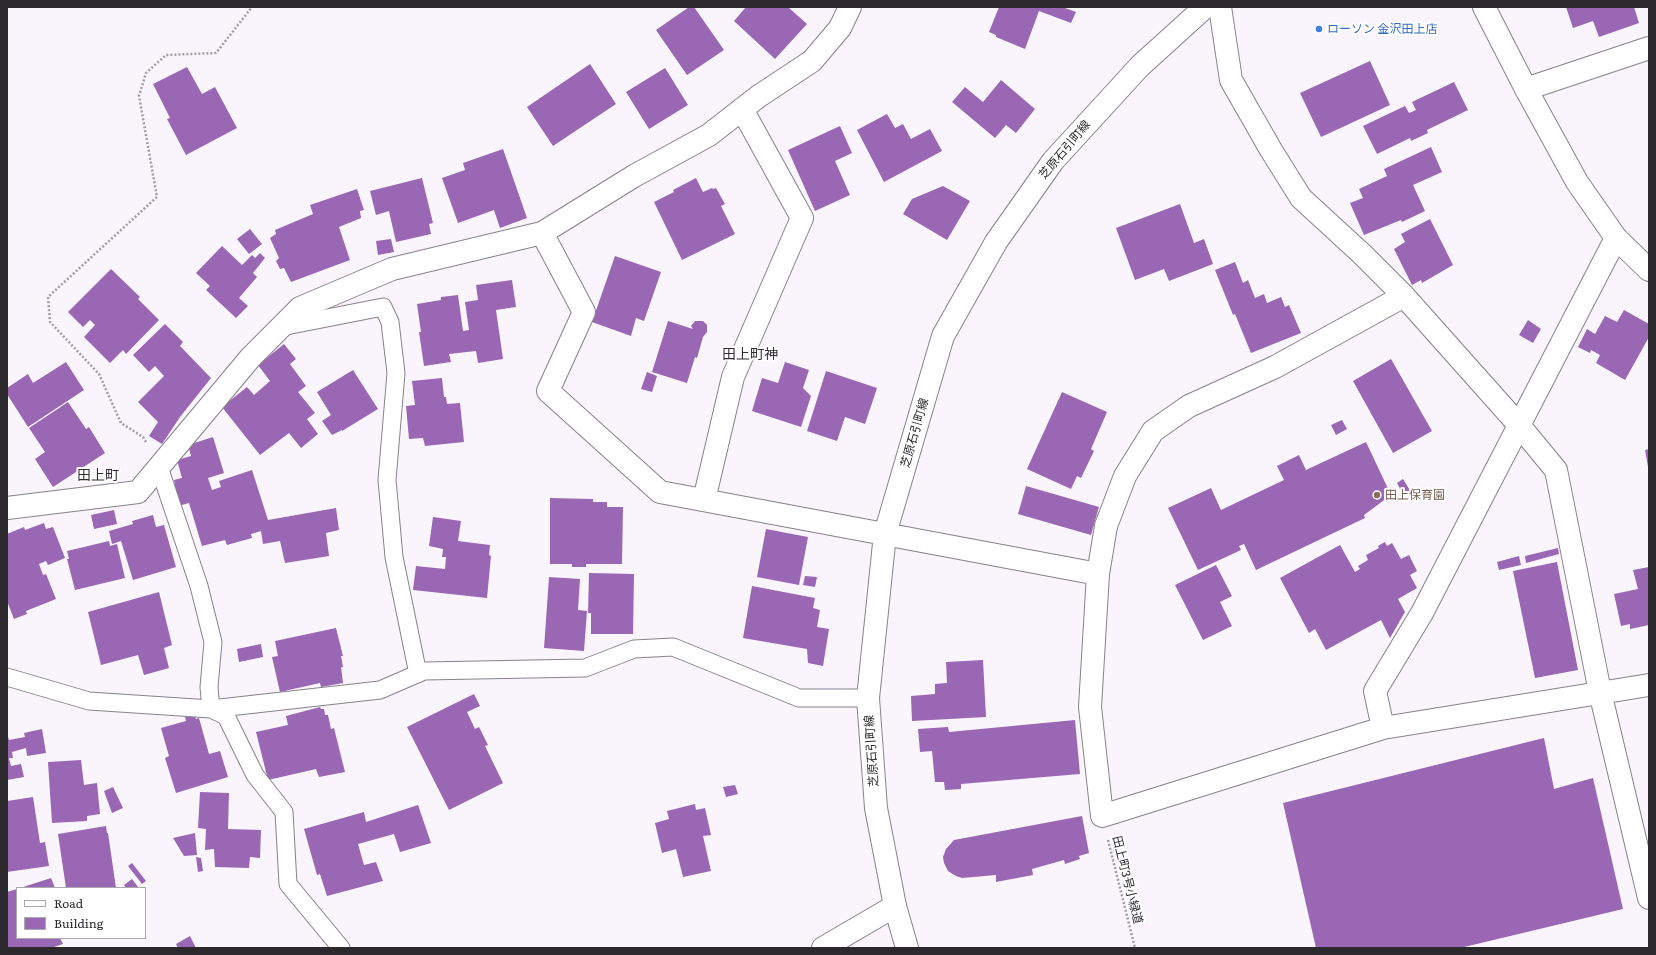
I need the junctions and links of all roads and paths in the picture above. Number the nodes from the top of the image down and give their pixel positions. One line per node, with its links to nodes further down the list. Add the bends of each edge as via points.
1 (252, 7): 15 (path, via 216,53 166,55 146,73 139,96 157,196 48,297 50,322 99,374 121,423 143,437)
2 (850, 7): 8 (street, via 840,28 812,61)
3 (1205, 7): 18 (street, 芝原石引町線, via 1140,66 1053,161 996,242 943,336)
4 (1220, 7): 12 (street, via 1231,80 1301,198)
5 (1484, 7): 7 (street)
6 (1649, 48): 7 (street)
7 (1526, 89): 10 (street, via 1576,182)
8 (742, 109): 9 (street, via 709,135 634,176); 16 (street, via 802,218 733,377)
9 (542, 233): 13 (street, via 392,270 300,308); 16 (street, via 584,312 548,391 660,492)
10 (1616, 238): 11 (street); 14 (street)
11 (1649, 270)
12 (1404, 296): 14 (street); 19 (street, via 1274,367 1189,406 1153,431 1125,476 1111,512 1106,526)
13 (281, 327): 15 (street, via 251,357); 20 (lane, via 383,307 390,322 396,374 387,480 394,557)
14 (1518, 424): 23 (street, via 1556,470); 26 (street, via 1422,613 1375,691)
15 (159, 468): 17 (street, via 138,492); 25 (lane, via 199,586 213,642 208,687)
16 (704, 500): 18 (street)
17 (7, 508)
18 (885, 534): 19 (street); 24 (street, 芝原石引町線)
19 (1098, 574): 27 (street, via 1090,708)
20 (418, 674): 24 (lane, via 424,671 585,668 634,650 673,647 799,698); 25 (lane, via 380,690)
21 (7, 677): 25 (lane, via 89,701)
22 (1649, 684): 23 (street)
23 (1600, 692): 26 (street); 28 (street)
24 (868, 698): 29 (street, 芝原石引町線, via 876,808)
25 (212, 709): 30 (lane, via 226,716 255,775 284,812 288,884)
26 (1383, 728): 27 (street)
27 (1102, 816): 33 (path, 田上町3号小緑道)
28 (1649, 900)
29 (895, 906): 31 (street); 32 (street, 芝原石引町線)
30 (341, 948)
31 (823, 948)
32 (907, 948)
33 (1135, 948)

